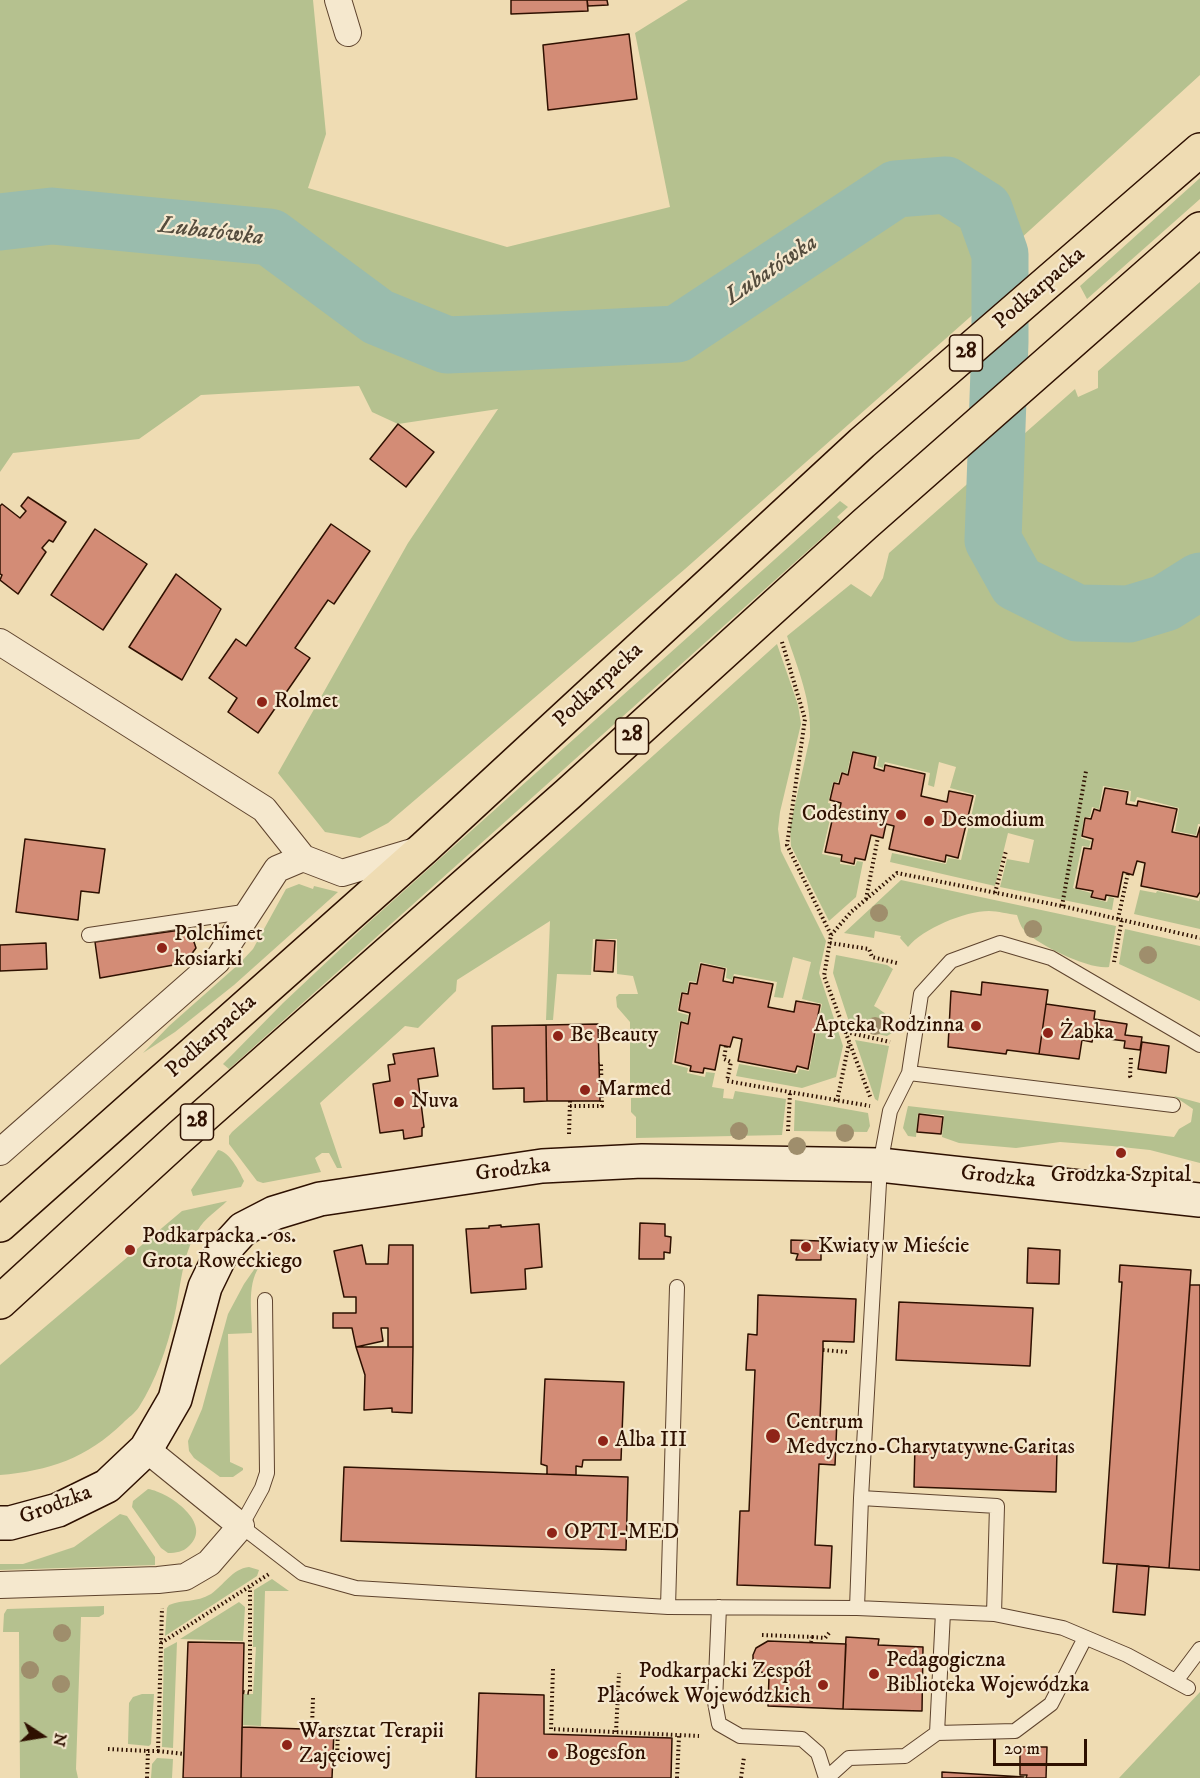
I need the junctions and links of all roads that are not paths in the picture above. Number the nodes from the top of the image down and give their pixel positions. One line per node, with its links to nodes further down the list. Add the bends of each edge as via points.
1 (338, 0): 2 (street)
2 (348, 33)
3 (1200, 150): 6 (main road, Podkarpacka / 28, via 862,443)
4 (1200, 229): 19 (main road, 28, via 865,524)
5 (0, 642): 7 (street, via 264,809)
6 (424, 848): 7 (street, via 342,873); 16 (main road, Podkarpacka / 28)
7 (303, 858): 8 (street, via 277,869)
8 (250, 911): 9 (lane); 13 (street, via 217,961)
9 (90, 934)
10 (1200, 1045): 11 (lane, via 1051,958 1000,943 951,961 921,994)
11 (909, 1072): 12 (lane); 14 (lane, via 890,1111)
12 (1173, 1105)
13 (0, 1152)
14 (880, 1165): 15 (street, Grodzka); 20 (street, Grodzka, via 642,1161 542,1166 320,1199 274,1213 243,1229 222,1252 205,1287 175,1399); 21 (lane)
15 (1200, 1200)
16 (0, 1225)
17 (677, 1287): 25 (lane)
18 (265, 1300): 23 (lane, via 267,1473)
19 (0, 1302)
20 (146, 1449): 22 (street, Grodzka, via 107,1486 58,1510); 23 (street)
21 (861, 1498): 27 (lane); 29 (lane, via 997,1506)
22 (0, 1523)
23 (241, 1526): 24 (street, via 209,1563 185,1577); 25 (lane, via 302,1574 356,1588)
24 (0, 1585)
25 (668, 1607): 26 (lane)
26 (719, 1607): 27 (lane); 33 (lane, via 719,1724 740,1736 802,1738 818,1753)
27 (857, 1608): 28 (lane)
28 (943, 1612): 29 (lane); 32 (lane)
29 (994, 1614): 30 (lane, via 1063,1628)
30 (1085, 1638): 31 (lane, via 1182,1685); 32 (lane, via 1051,1704 1015,1731)
31 (1200, 1649)
32 (937, 1733): 33 (lane, via 905,1756 849,1758)
33 (826, 1778)

